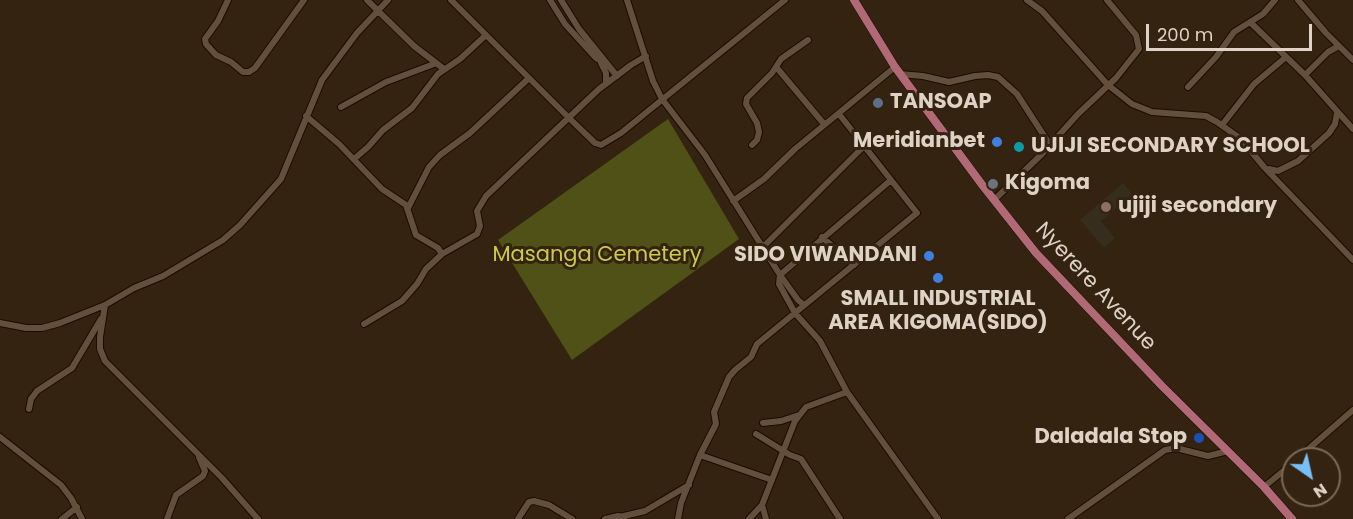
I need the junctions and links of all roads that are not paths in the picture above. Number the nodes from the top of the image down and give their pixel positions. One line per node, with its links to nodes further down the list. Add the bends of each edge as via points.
1 (228, 0): 2 (street, via 205,39 206,44 216,55 249,72)
2 (304, 0)
3 (367, 0): 15 (street)
4 (388, 0): 15 (street)
5 (451, 0): 17 (street)
6 (561, 0): 27 (street)
7 (627, 0): 22 (street)
8 (785, 0): 37 (street)
9 (854, 0): 30 (main road, Nyerere Avenue)
10 (1027, 0): 35 (street, via 1042,11)
11 (1107, 0): 35 (street, via 1140,44)
12 (1275, 0): 16 (street)
13 (1298, 0): 18 (street)
14 (553, 2): 24 (street, via 565,24)
15 (376, 11): 26 (street); 41 (street, via 322,80)
16 (1251, 23): 23 (street); 36 (street, via 1234,32)
17 (486, 35): 29 (street); 33 (street)
18 (1331, 38): 20 (street); 21 (street)
19 (808, 40): 28 (street, via 782,59)
20 (1340, 46): 21 (street); 25 (street)
21 (1328, 51): 31 (street)
22 (646, 56): 32 (street); 37 (street)
23 (1286, 57): 31 (street); 44 (street, via 1254,84)
24 (599, 60): 27 (street); 34 (street, via 605,68)
25 (1353, 60)
26 (435, 64): 29 (street); 38 (street, via 386,82)
27 (607, 64): 32 (street)
28 (777, 68): 43 (street); 46 (street, via 747,98 759,132)
29 (444, 69): 49 (street, via 412,108)
30 (898, 70): 40 (street); 47 (street, via 949,82 975,76 998,77 1017,94); 52 (main road, Nyerere Avenue)
31 (1305, 75): 39 (street)
32 (617, 76): 34 (street)
33 (529, 78): 42 (street); 54 (street, via 440,155 429,167)
34 (606, 84): 42 (street)
35 (1108, 85): 44 (street, via 1132,104 1152,112 1206,116); 47 (street)
36 (1188, 87)
37 (662, 99): 42 (street, via 601,145); 53 (street, via 705,155)
38 (341, 107)
39 (1337, 113): 45 (street); 50 (street, via 1329,133 1298,160 1275,172)
40 (839, 114): 43 (street); 48 (street)
41 (306, 116): 49 (street); 61 (street, via 281,178 240,225 224,240 183,265)
42 (568, 117): 57 (street, via 480,202 477,234)
43 (825, 124): 53 (street, via 764,179)
44 (1222, 125): 50 (street, via 1241,139)
45 (1353, 129)
46 (752, 145)
47 (1050, 145): 52 (street)
48 (864, 146): 51 (street); 56 (street)
49 (354, 159): 54 (street, via 382,189)
50 (1264, 167): 58 (street)
51 (891, 180): 55 (street); 59 (street, via 917,213)
52 (994, 200): 76 (main road, Nyerere Avenue, via 1054,273)
53 (733, 201): 56 (street)
54 (408, 208): 57 (street, via 416,235)
55 (822, 237): 59 (street); 60 (street)
56 (763, 247): 60 (street)
57 (442, 254): 66 (street, via 402,301)
58 (1353, 260)
59 (854, 265): 62 (street)
60 (780, 275): 62 (street); 63 (street, via 779,284)
61 (105, 305): 64 (street); 65 (street, via 42,328)
62 (804, 305): 63 (street)
63 (795, 313): 67 (street, via 820,341); 77 (street, via 758,344 751,357 729,377 714,412 716,424)
64 (103, 316): 68 (street, via 72,368 37,391); 78 (street, via 100,349 105,361)
65 (0, 323)
66 (364, 324)
67 (847, 392): 70 (street, via 813,403); 97 (street)
68 (29, 409)
69 (1353, 410): 74 (street)
70 (800, 415): 71 (street); 75 (street)
71 (763, 423)
72 (756, 435): 75 (street)
73 (0, 437): 84 (street, via 61,485)
74 (1311, 447)
75 (783, 450): 80 (street); 96 (street, via 801,459)
76 (1228, 451): 82 (main road, Nyerere Avenue); 98 (street, via 1208,456 1176,448 1165,450)
77 (700, 455): 80 (street); 81 (street)
78 (199, 456): 88 (street, via 204,473 176,495); 89 (street)
79 (1281, 473): 82 (street)
80 (772, 480): 83 (street)
81 (690, 485): 85 (street); 93 (street)
82 (1264, 487): 99 (main road, Nyerere Avenue)
83 (762, 505): 94 (street); 95 (street)
84 (77, 507): 86 (street); 87 (street)
85 (626, 518): 92 (street)
86 (62, 519)
87 (82, 519)
88 (167, 519)
89 (258, 519)
90 (518, 519): 91 (street, via 529,502 534,501)
91 (573, 519)
92 (605, 519)
93 (678, 519)
94 (749, 519)
95 (766, 519)
96 (840, 519)
97 (938, 519)
98 (1068, 519)
99 (1292, 519)

